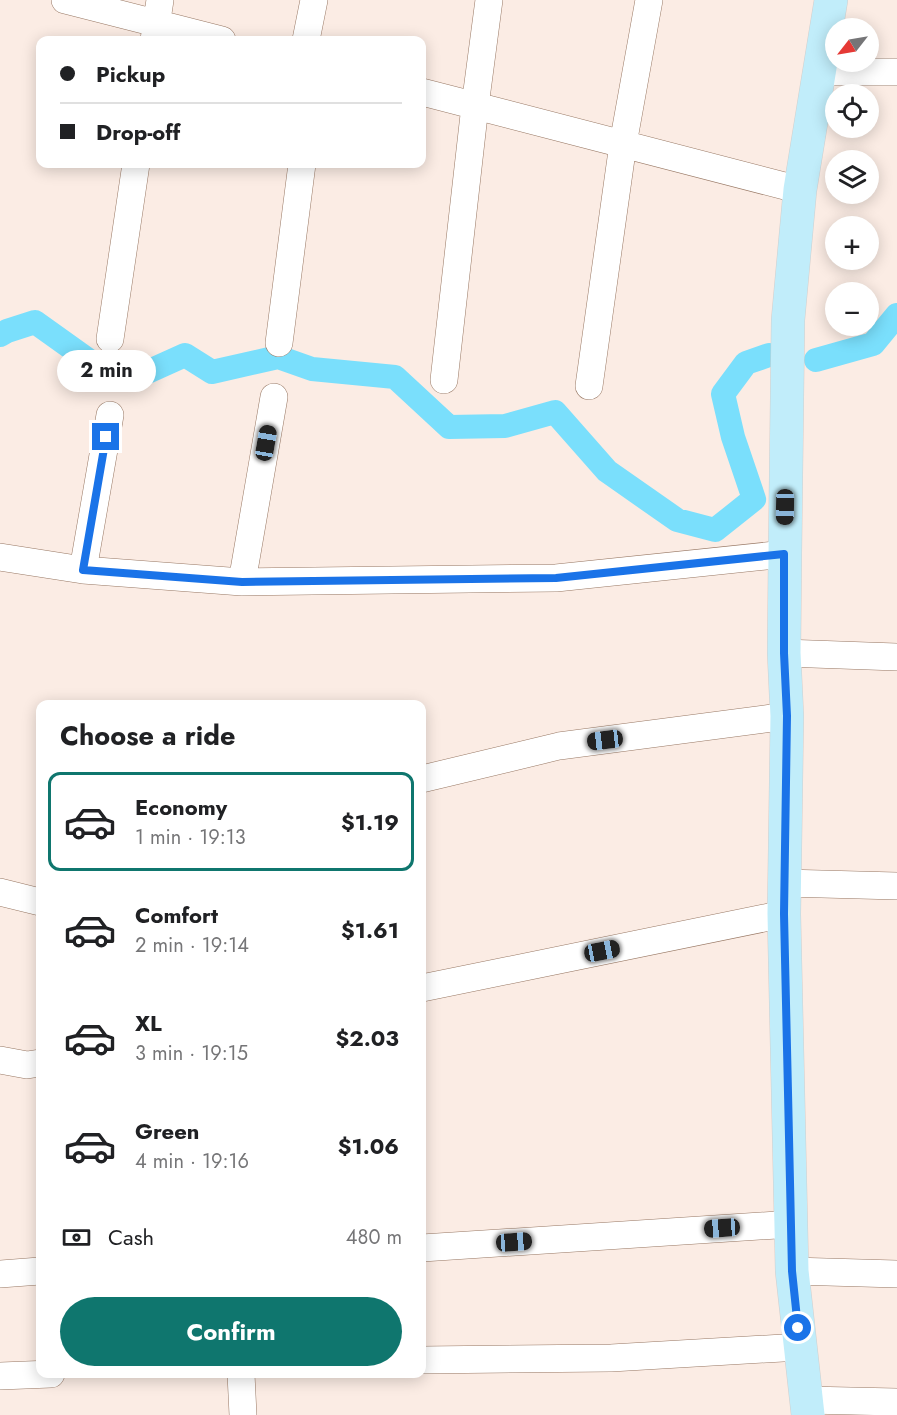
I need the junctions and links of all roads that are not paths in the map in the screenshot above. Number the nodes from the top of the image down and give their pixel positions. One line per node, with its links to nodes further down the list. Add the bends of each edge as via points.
1 (65, 0): 6 (street)
2 (314, 0): 8 (street)
3 (489, 0): 12 (street)
4 (649, 0): 13 (street)
5 (831, 0): 9 (main road)
6 (157, 21): 7 (street)
7 (208, 36)
8 (307, 36)
9 (819, 72): 10 (street); 16 (main road)
10 (897, 72)
11 (426, 93): 12 (street)
12 (475, 106): 13 (street); 19 (street)
13 (623, 144): 16 (street); 20 (street)
14 (135, 168): 17 (street)
15 (301, 168): 18 (street)
16 (800, 190): 23 (main road, via 788,320)
17 (110, 339)
18 (279, 343)
19 (444, 380)
20 (589, 386)
21 (274, 397): 26 (street)
22 (110, 415): 25 (street)
23 (784, 554): 26 (street, via 556,578); 27 (main road)
24 (0, 557): 25 (street)
25 (83, 570): 26 (street)
26 (242, 582)
27 (784, 653): 28 (street); 29 (main road)
28 (897, 657)
29 (787, 716): 30 (street, via 559,746); 33 (main road)
30 (426, 777)
31 (897, 886): 33 (street)
32 (0, 892): 34 (street)
33 (784, 899): 35 (street); 38 (main road)
34 (36, 901)
35 (426, 987)
36 (0, 1060): 37 (street)
37 (36, 1064)
38 (792, 1224): 39 (street); 41 (main road)
39 (426, 1248)
40 (36, 1271): 42 (street)
41 (792, 1271): 43 (street); 44 (main road)
42 (0, 1274)
43 (897, 1274)
44 (800, 1347): 45 (street, via 611,1358); 50 (main road)
45 (426, 1360)
46 (36, 1375): 47 (street)
47 (0, 1376)
48 (242, 1378): 51 (street)
49 (897, 1402): 50 (street)
50 (807, 1408)
51 (243, 1415)

